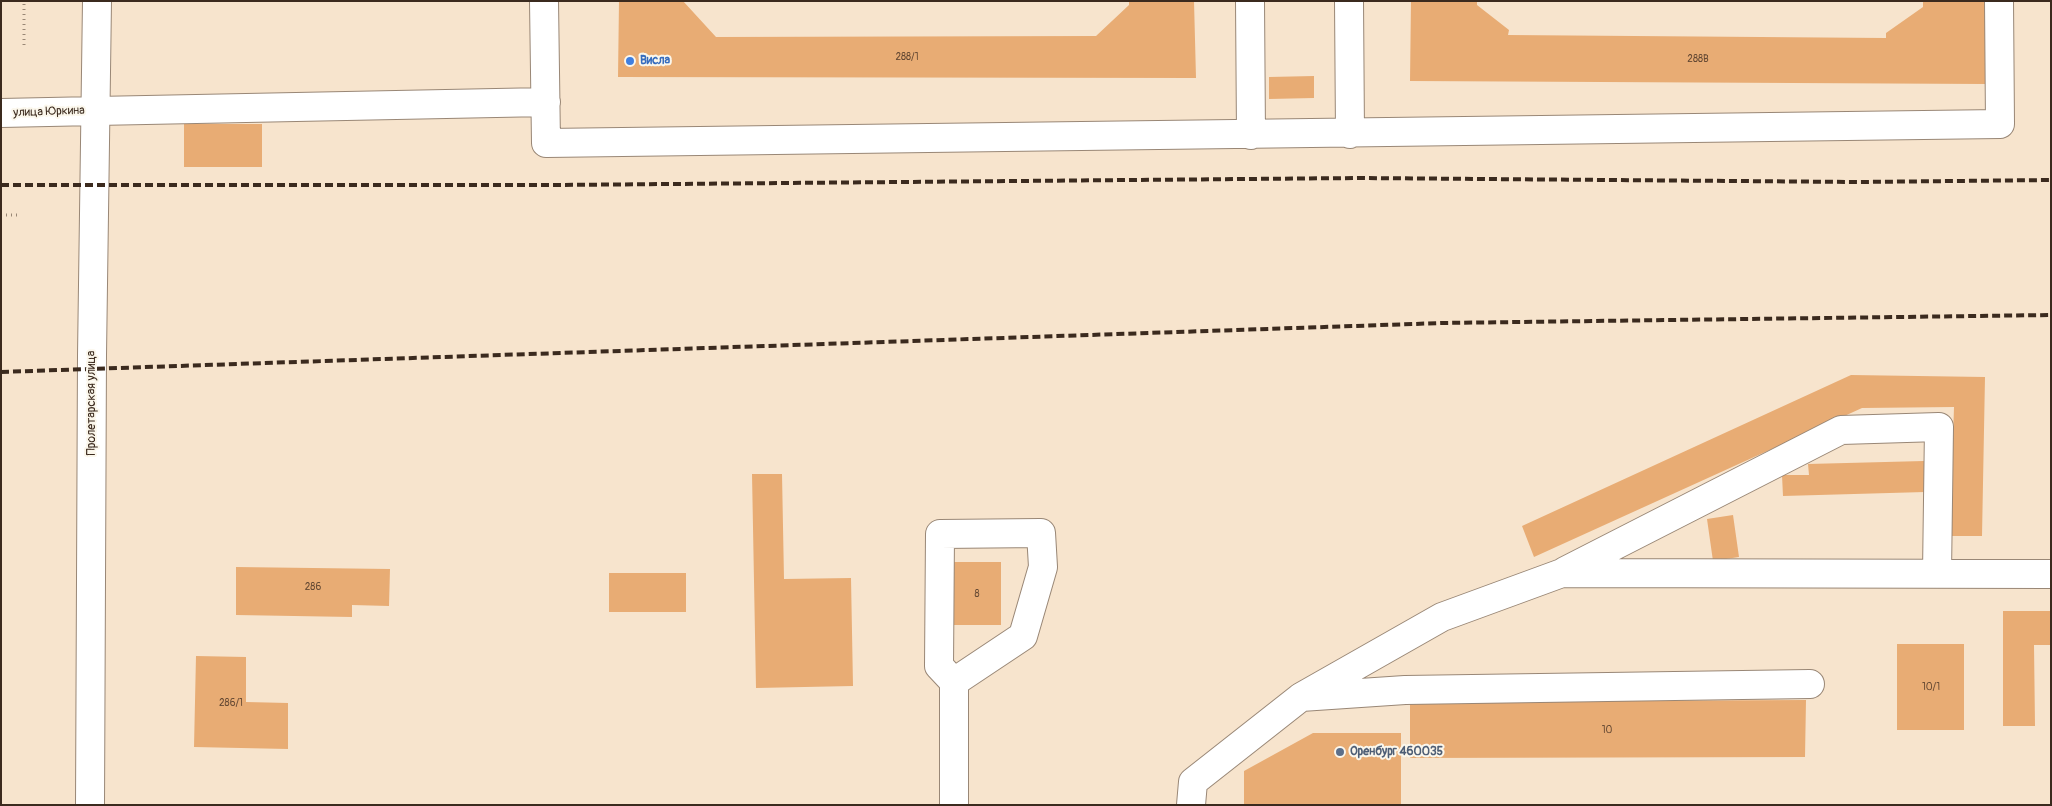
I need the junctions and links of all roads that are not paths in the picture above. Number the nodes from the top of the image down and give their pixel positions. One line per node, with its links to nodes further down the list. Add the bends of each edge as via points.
1 (97, 1): 7 (main road, Пролетарская улица)
2 (544, 1): 6 (main road)
3 (1250, 1): 10 (main road)
4 (1349, 1): 9 (main road)
5 (1999, 1): 9 (main road, via 2000,124)
6 (546, 102): 7 (main road, улица Юркина); 10 (main road, via 546,143)
7 (96, 111): 8 (main road, улица Юркина); 17 (main road, Пролетарская улица)
8 (1, 113)
9 (1350, 134): 10 (main road)
10 (1252, 135)
11 (1562, 573): 12 (main road); 12 (main road, via 1841,430 1939,427); 16 (main road, via 1442,617)
12 (1937, 573): 13 (main road)
13 (2051, 574)
14 (954, 682): 14 (main road, via 939,666 940,534 1041,533 1043,567 1023,636); 18 (main road)
15 (1810, 684): 16 (main road, via 1405,690)
16 (1301, 697): 19 (main road, via 1192,782)
17 (90, 805)
18 (954, 805)
19 (1190, 805)

